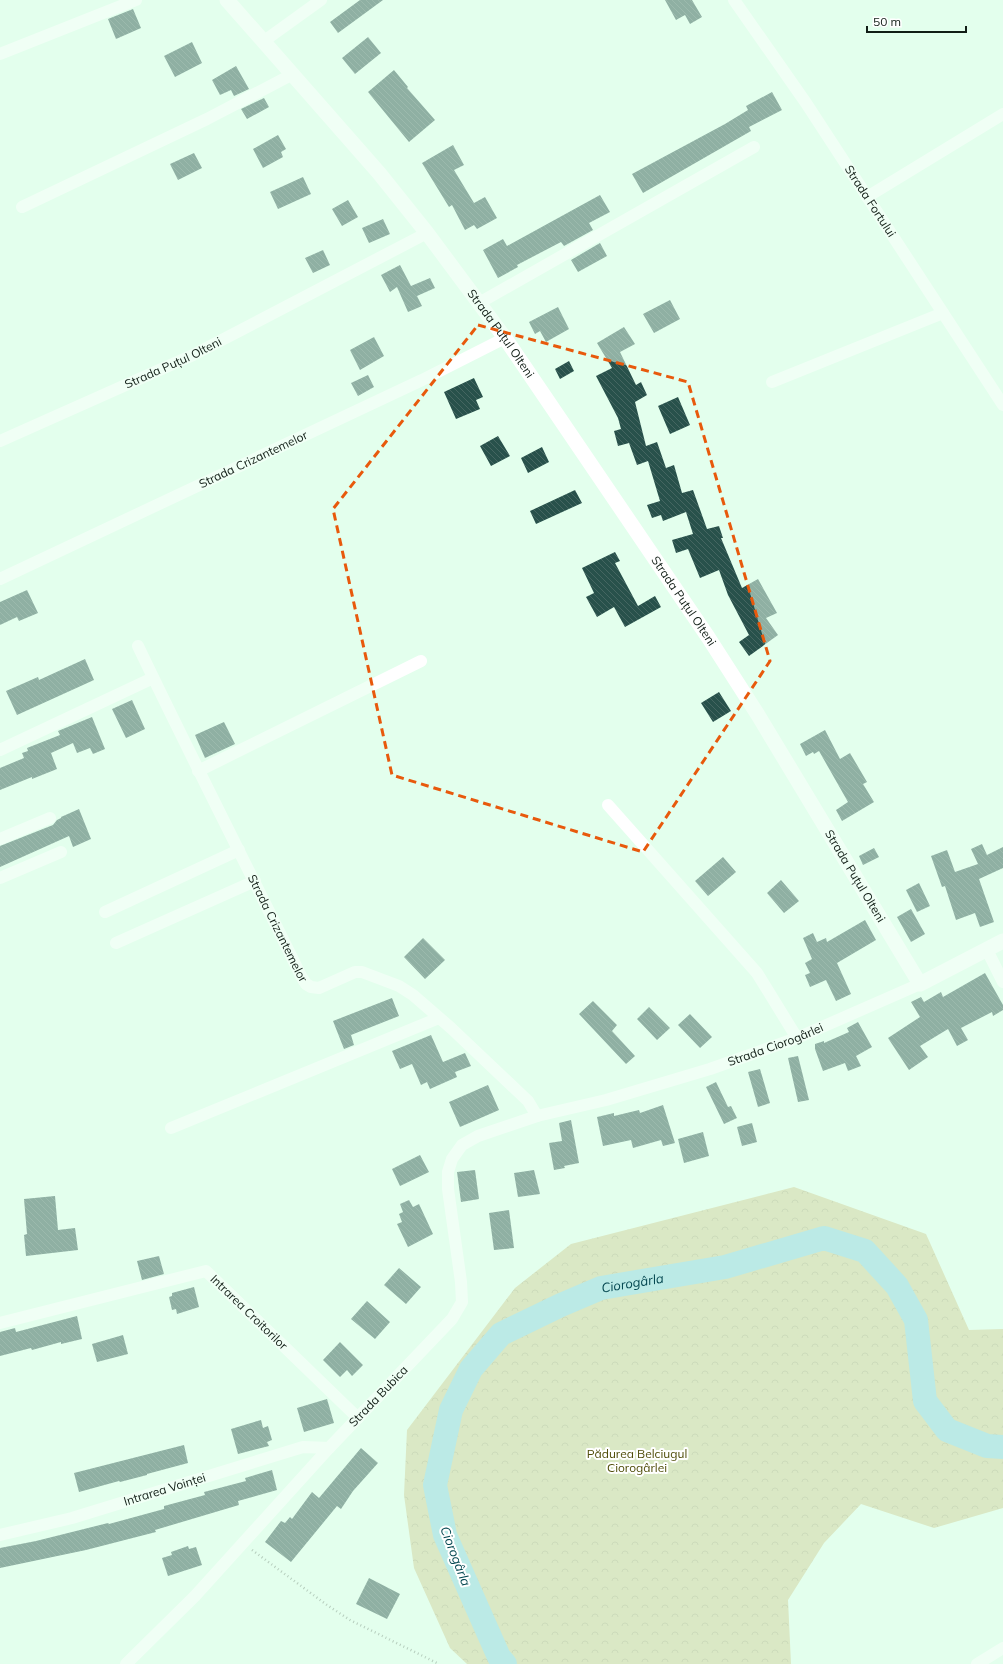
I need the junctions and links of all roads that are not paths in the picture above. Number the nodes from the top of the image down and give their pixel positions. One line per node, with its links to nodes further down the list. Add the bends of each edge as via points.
1 (136, 0): 6 (street)
2 (227, 0): 5 (street, Strada Puțul Olteni)
3 (321, 0): 5 (street)
4 (734, 0): 10 (street, Strada Fortului)
5 (264, 41): 7 (street, Strada Puțul Olteni)
6 (0, 54)
7 (293, 74): 11 (street, via 207,119); 12 (street, Strada Puțul Olteni)
8 (1003, 114): 10 (street)
9 (754, 147): 13 (street)
10 (868, 197): 14 (street, Strada Fortului)
11 (22, 207)
12 (427, 233): 13 (street, Strada Puțul Olteni); 18 (street, Strada Puțul Olteni, via 193,355)
13 (479, 303): 15 (street, Strada Puțul Olteni)
14 (943, 313): 16 (street); 17 (street, Strada Fortului)
15 (505, 338): 19 (street, Strada Crizantemelor, via 422,380); 37 (street, Strada Puțul Olteni, via 708,637 758,715)
16 (772, 382)
17 (1003, 405)
18 (0, 442)
19 (0, 579)
20 (138, 646): 22 (street, Strada Crizantemelor)
21 (421, 662): 24 (street)
22 (153, 678): 23 (street); 24 (street, Strada Crizantemelor)
23 (0, 750)
24 (198, 771): 28 (street, Strada Crizantemelor)
25 (608, 805): 39 (street, via 758,973)
26 (50, 818): 27 (street)
27 (0, 839)
28 (239, 850): 31 (street, Strada Crizantemelor); 32 (street)
29 (61, 852): 30 (street)
30 (0, 878)
31 (254, 881): 33 (street); 38 (street, Strada Crizantemelor, via 306,984 319,988 355,972 362,972 399,986)
32 (105, 912)
33 (116, 942)
34 (1003, 942): 35 (street, Strada Ciorogârlei)
35 (987, 950): 36 (street); 37 (street, Strada Ciorogârlei)
36 (1003, 982)
37 (920, 984): 39 (street, Strada Ciorogârlei)
38 (439, 1018): 40 (street, Strada Crizantemelor, via 528,1101); 41 (street)
39 (797, 1038): 40 (street, Strada Ciorogârlei, via 710,1069 614,1098)
40 (536, 1116): 43 (street, Strada Bubica, via 478,1136 462,1145 452,1159 448,1172 448,1189 462,1302 452,1319)
41 (171, 1128)
42 (0, 1323): 43 (street, Intrarea Croitorilor, via 206,1271)
43 (358, 1418): 44 (street, Strada Bubica)
44 (328, 1448): 45 (street, Intrarea Voinței, via 303,1447 72,1518); 47 (street, Strada Bubica, via 195,1596)
45 (0, 1535)
46 (1003, 1648): 48 (street)
47 (126, 1664)
48 (977, 1664)

